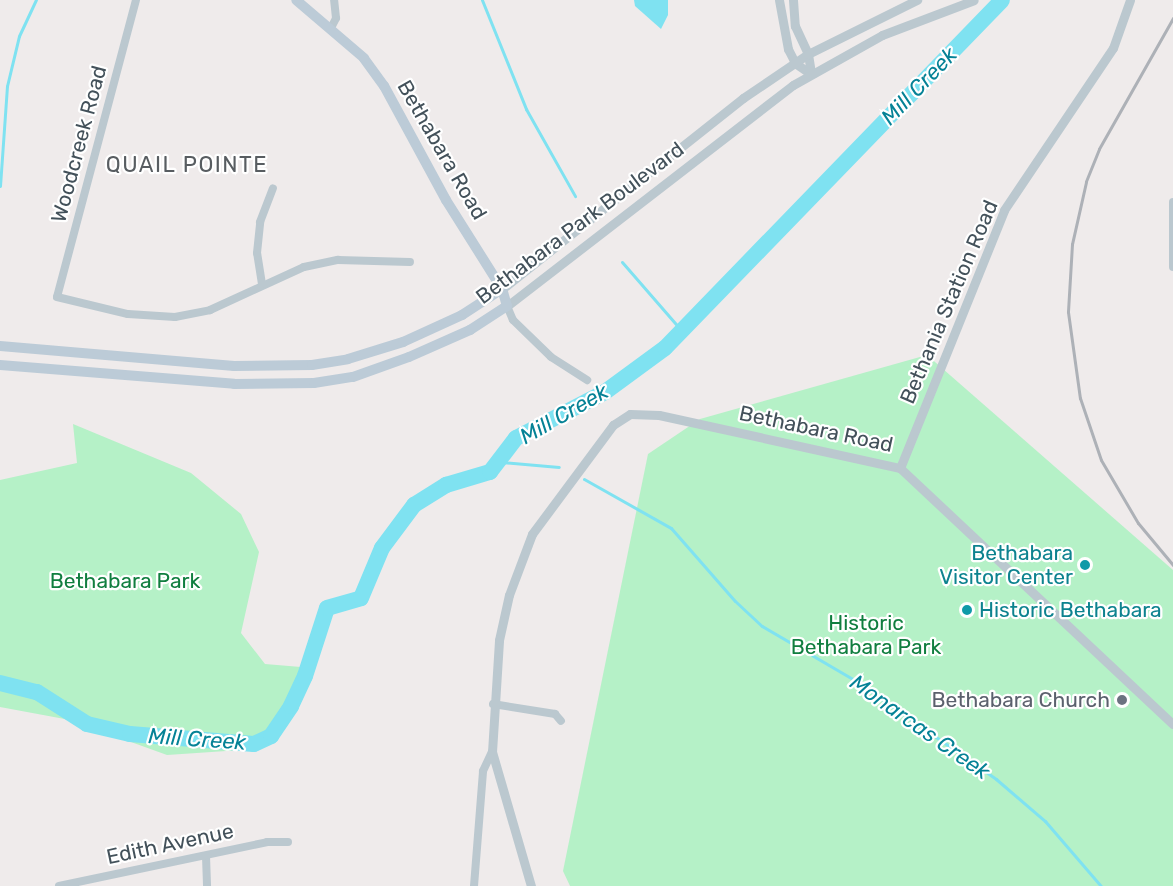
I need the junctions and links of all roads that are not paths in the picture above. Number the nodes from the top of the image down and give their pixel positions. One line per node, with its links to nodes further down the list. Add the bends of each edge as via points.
1 (136, 0): 17 (street, Woodcreek Road, via 57,297 128,314 175,316 210,310)
2 (296, 0): 9 (main road, Bethabara Road)
3 (334, 0): 9 (street, via 336,18)
4 (779, 0): 11 (street, via 783,37)
5 (793, 0): 10 (street, via 795,26)
6 (917, 0): 10 (street, Bethabara Park Boulevard)
7 (974, 0): 12 (street, Bethabara Park Boulevard, via 882,35)
8 (1130, 0): 23 (street, Bethania Station Road, via 1113,48 1004,210)
9 (331, 28): 18 (main road, Bethabara Road, via 364,58 384,86 446,200)
10 (808, 54): 11 (street, Bethabara Park Boulevard); 12 (street)
11 (795, 63): 12 (street); 18 (street, Bethabara Park Boulevard, via 743,98)
12 (811, 74): 19 (street, Bethabara Park Boulevard)
13 (273, 188): 17 (street, via 260,222 257,253)
14 (1173, 202): 16 (street)
15 (410, 262): 17 (street, via 338,261 304,267)
16 (1173, 267)
17 (262, 284)
18 (502, 289): 19 (main road, Bethabara Road); 20 (main road, Bethabara Park Boulevard, via 462,315 403,342 348,359 312,365 234,366)
19 (507, 306): 21 (main road, Bethabara Park Boulevard, via 470,330 409,357 352,376 314,383 234,384); 22 (street, Bethabara Road, via 513,320 550,357)
20 (0, 346)
21 (0, 365)
22 (587, 380)
23 (900, 468): 24 (street, Bethabara Road, via 639,412 613,425 532,534 499,640); 26 (street, Bethabara Road)
24 (494, 704): 25 (street, via 555,714); 27 (street)
25 (561, 721)
26 (1173, 724)
27 (492, 752): 32 (street, via 483,771); 33 (street)
28 (288, 842): 29 (street, Edith Avenue, via 267,842)
29 (206, 856): 30 (street, Edith Avenue); 31 (street)
30 (59, 886)
31 (207, 886)
32 (474, 886)
33 (531, 886)

